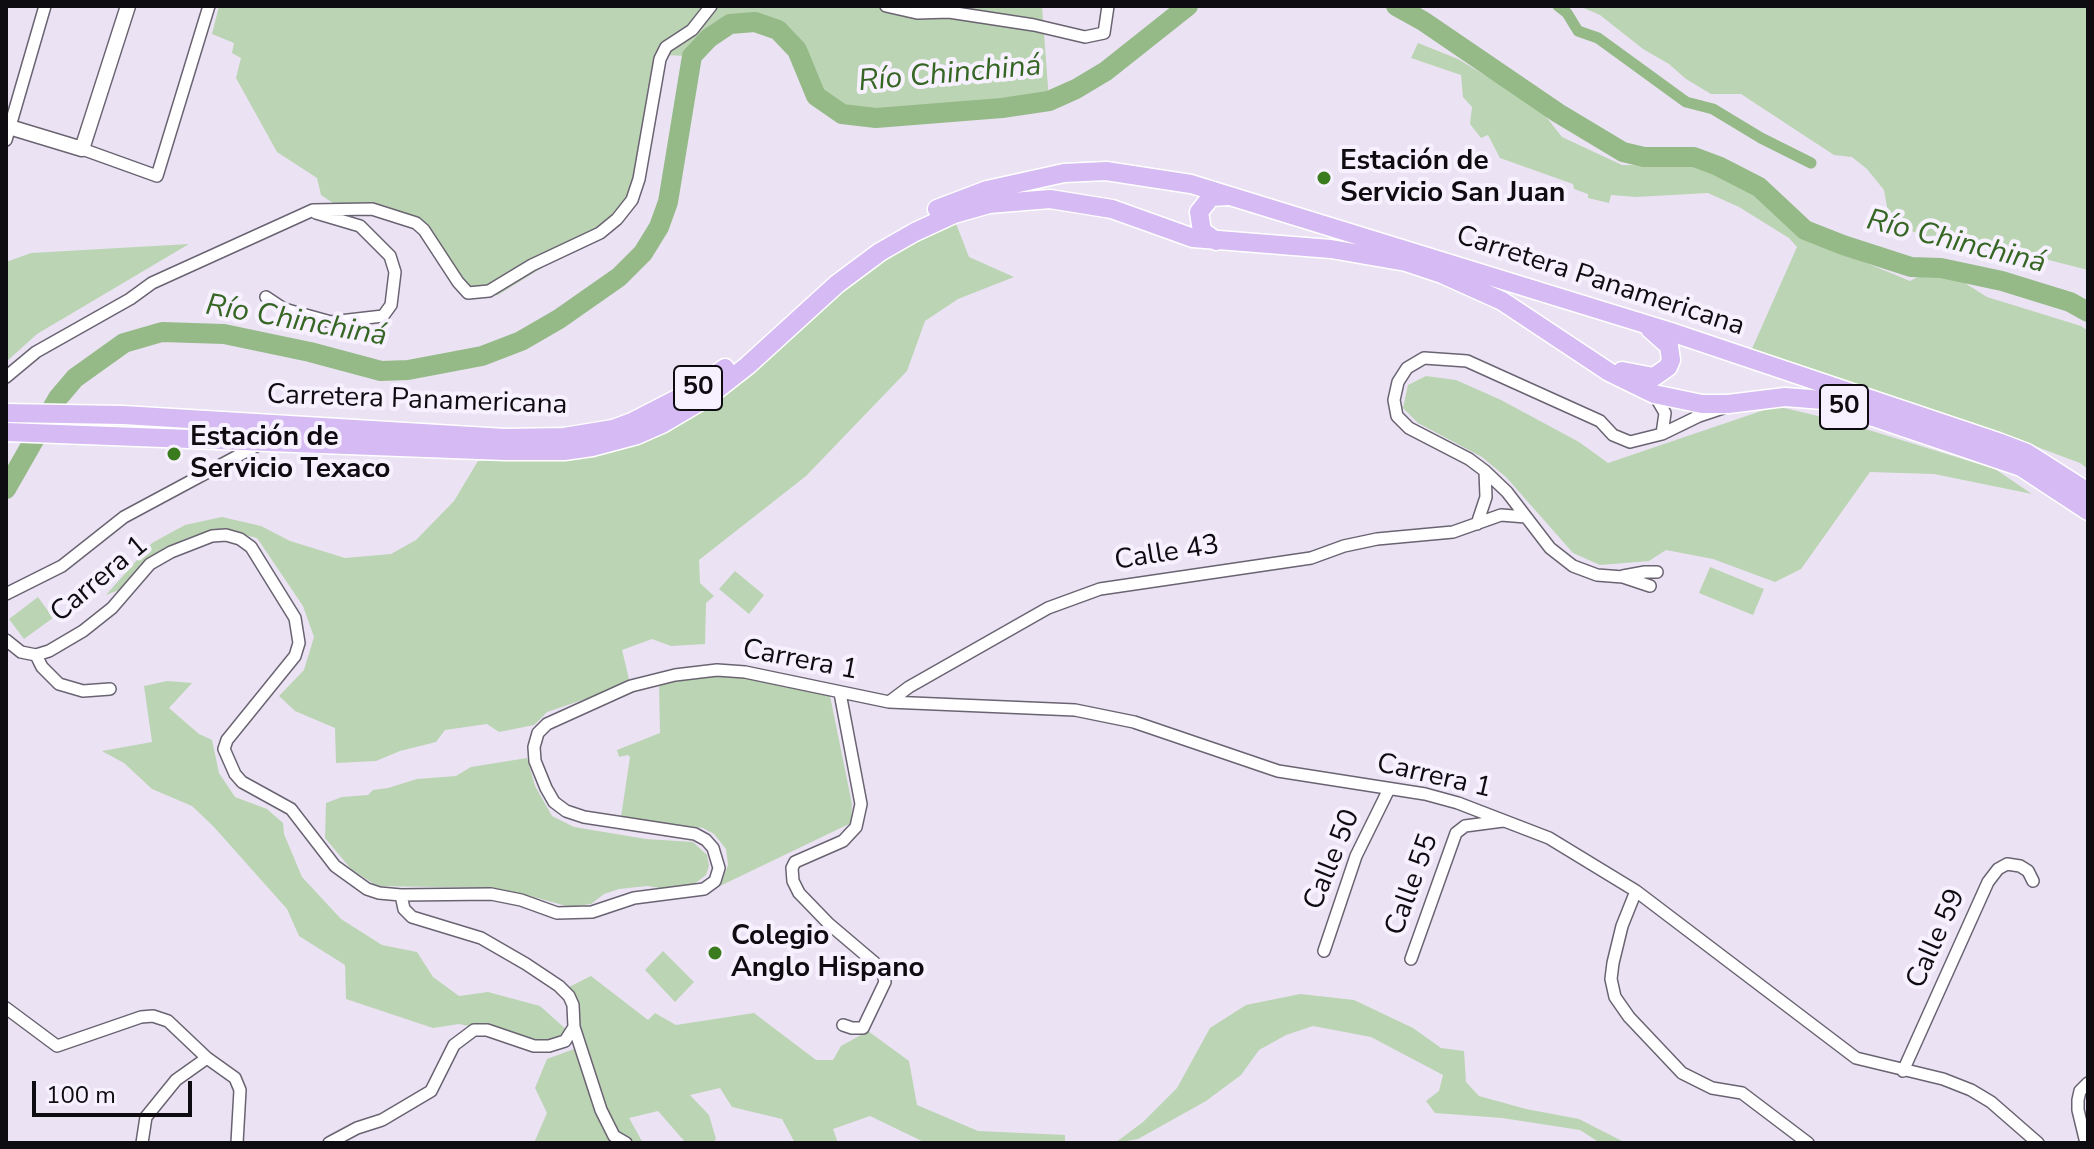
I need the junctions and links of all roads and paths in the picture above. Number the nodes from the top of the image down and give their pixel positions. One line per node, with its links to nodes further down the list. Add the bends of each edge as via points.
1 (45, 6): 7 (street)
2 (128, 6): 8 (street)
3 (209, 6): 8 (street, via 157,176)
4 (711, 6): 10 (street, via 660,59 632,200 600,233 489,291 468,293 416,223 372,209)
5 (886, 6): 6 (street, via 1034,25 1085,37 1104,33)
6 (1108, 6)
7 (7, 131): 8 (street)
8 (82, 149)
9 (1231, 196): 11 (highway, via 1211,197 1199,212 1202,231); 13 (highway, Carretera Panamericana / 50); 18 (highway, Carretera Panamericana / 50, via 1174,180 1106,171 1018,181 951,202 874,244 698,388 632,422 589,434 505,438)
10 (313, 210): 12 (street, via 360,226 390,256 395,272 391,305 383,316 331,322 284,309); 15 (street, via 152,283 36,352)
11 (1218, 241): 14 (highway, Carretera Panamericana / 50, via 1356,253 1430,270 1502,301); 21 (highway, Carretera Panamericana / 50, via 1081,203 1050,199 989,204 954,214 880,252 706,398 637,435 564,451)
12 (266, 297)
13 (1639, 322): 14 (highway, via 1669,346 1671,360 1663,373 1633,374); 23 (highway, Carretera Panamericana / 50, via 1998,442)
14 (1589, 359): 16 (highway, Carretera Panamericana / 50)
15 (6, 377)
16 (1654, 394): 17 (highway, Carretera Panamericana / 50, via 1702,404); 20 (street, via 1665,413)
17 (1759, 401): 20 (street, via 1699,416); 24 (highway, Carretera Panamericana / 50, via 1823,400 1994,456 2046,481)
18 (8, 413)
19 (8, 432): 21 (highway, Carretera Panamericana / 50)
20 (1662, 434): 22 (street, via 1630,442 1620,439 1600,421 1467,361 1424,358 1407,368 1394,400 1397,416)
21 (264, 442): 30 (street, via 124,517 62,566)
22 (1485, 471): 25 (street); 26 (street, via 1486,497)
23 (2088, 492)
24 (2088, 511)
25 (1526, 517): 26 (street, Calle 43, via 1501,515); 28 (street, via 1550,548 1573,566)
26 (1477, 524): 35 (street, Calle 43, via 1453,532 1366,542 1311,558 1100,589 1048,608)
27 (1657, 572): 28 (street)
28 (1623, 577): 29 (street)
29 (1650, 586)
30 (6, 594)
31 (6, 640): 32 (street, Carrera 1, via 21,652)
32 (36, 655): 33 (street, via 59,684 83,691); 40 (street, Carrera 1, via 83,631 112,608 150,564 171,552 212,536 240,539 251,547 295,618 299,643 295,656 227,740 224,749 231,768 242,782 291,809 335,866 355,882 379,893)
33 (110, 689)
34 (840, 693): 35 (street, Carrera 1); 40 (street, Carrera 1, via 745,672 675,675 631,686 538,733 535,761 554,802 584,817 706,840 719,868 715,881 704,889 643,896 574,914 491,894); 44 (street, via 861,804 856,827 843,841 792,868 799,893 882,969 885,982 863,1028)
35 (889, 702): 36 (street, Carrera 1, via 1107,715 1278,771)
36 (1389, 789): 37 (street, Carrera 1, via 1436,797); 41 (street, Calle 50, via 1356,856)
37 (1508, 820): 39 (street, Carrera 1); 42 (street, Calle 55, via 1465,826 1456,833)
38 (2033, 881): 47 (street, Calle 59, via 2028,871 2007,864 1988,882)
39 (1636, 891): 47 (street, Carrera 1, via 1856,1058); 53 (street, via 1611,979 1615,997 1682,1073 1712,1088 1742,1093)
40 (401, 895): 45 (street, via 412,917 481,938 559,986 573,1005)
41 (1324, 951)
42 (1411, 959)
43 (6, 1008): 46 (street, via 57,1046 153,1016 168,1021)
44 (843, 1025)
45 (569, 1034): 51 (street, via 549,1046 534,1046 474,1030 454,1045 431,1091); 52 (street, via 607,1126)
46 (207, 1058): 49 (street, via 176,1080 146,1117); 50 (street, via 235,1078 240,1090)
47 (1903, 1071): 54 (street, Carrera 1, via 1971,1090)
48 (2088, 1083): 55 (street, via 2080,1091 2078,1110)
49 (142, 1143)
50 (237, 1143)
51 (329, 1143)
52 (626, 1143)
53 (1808, 1143)
54 (2038, 1143)
55 (2086, 1143)

